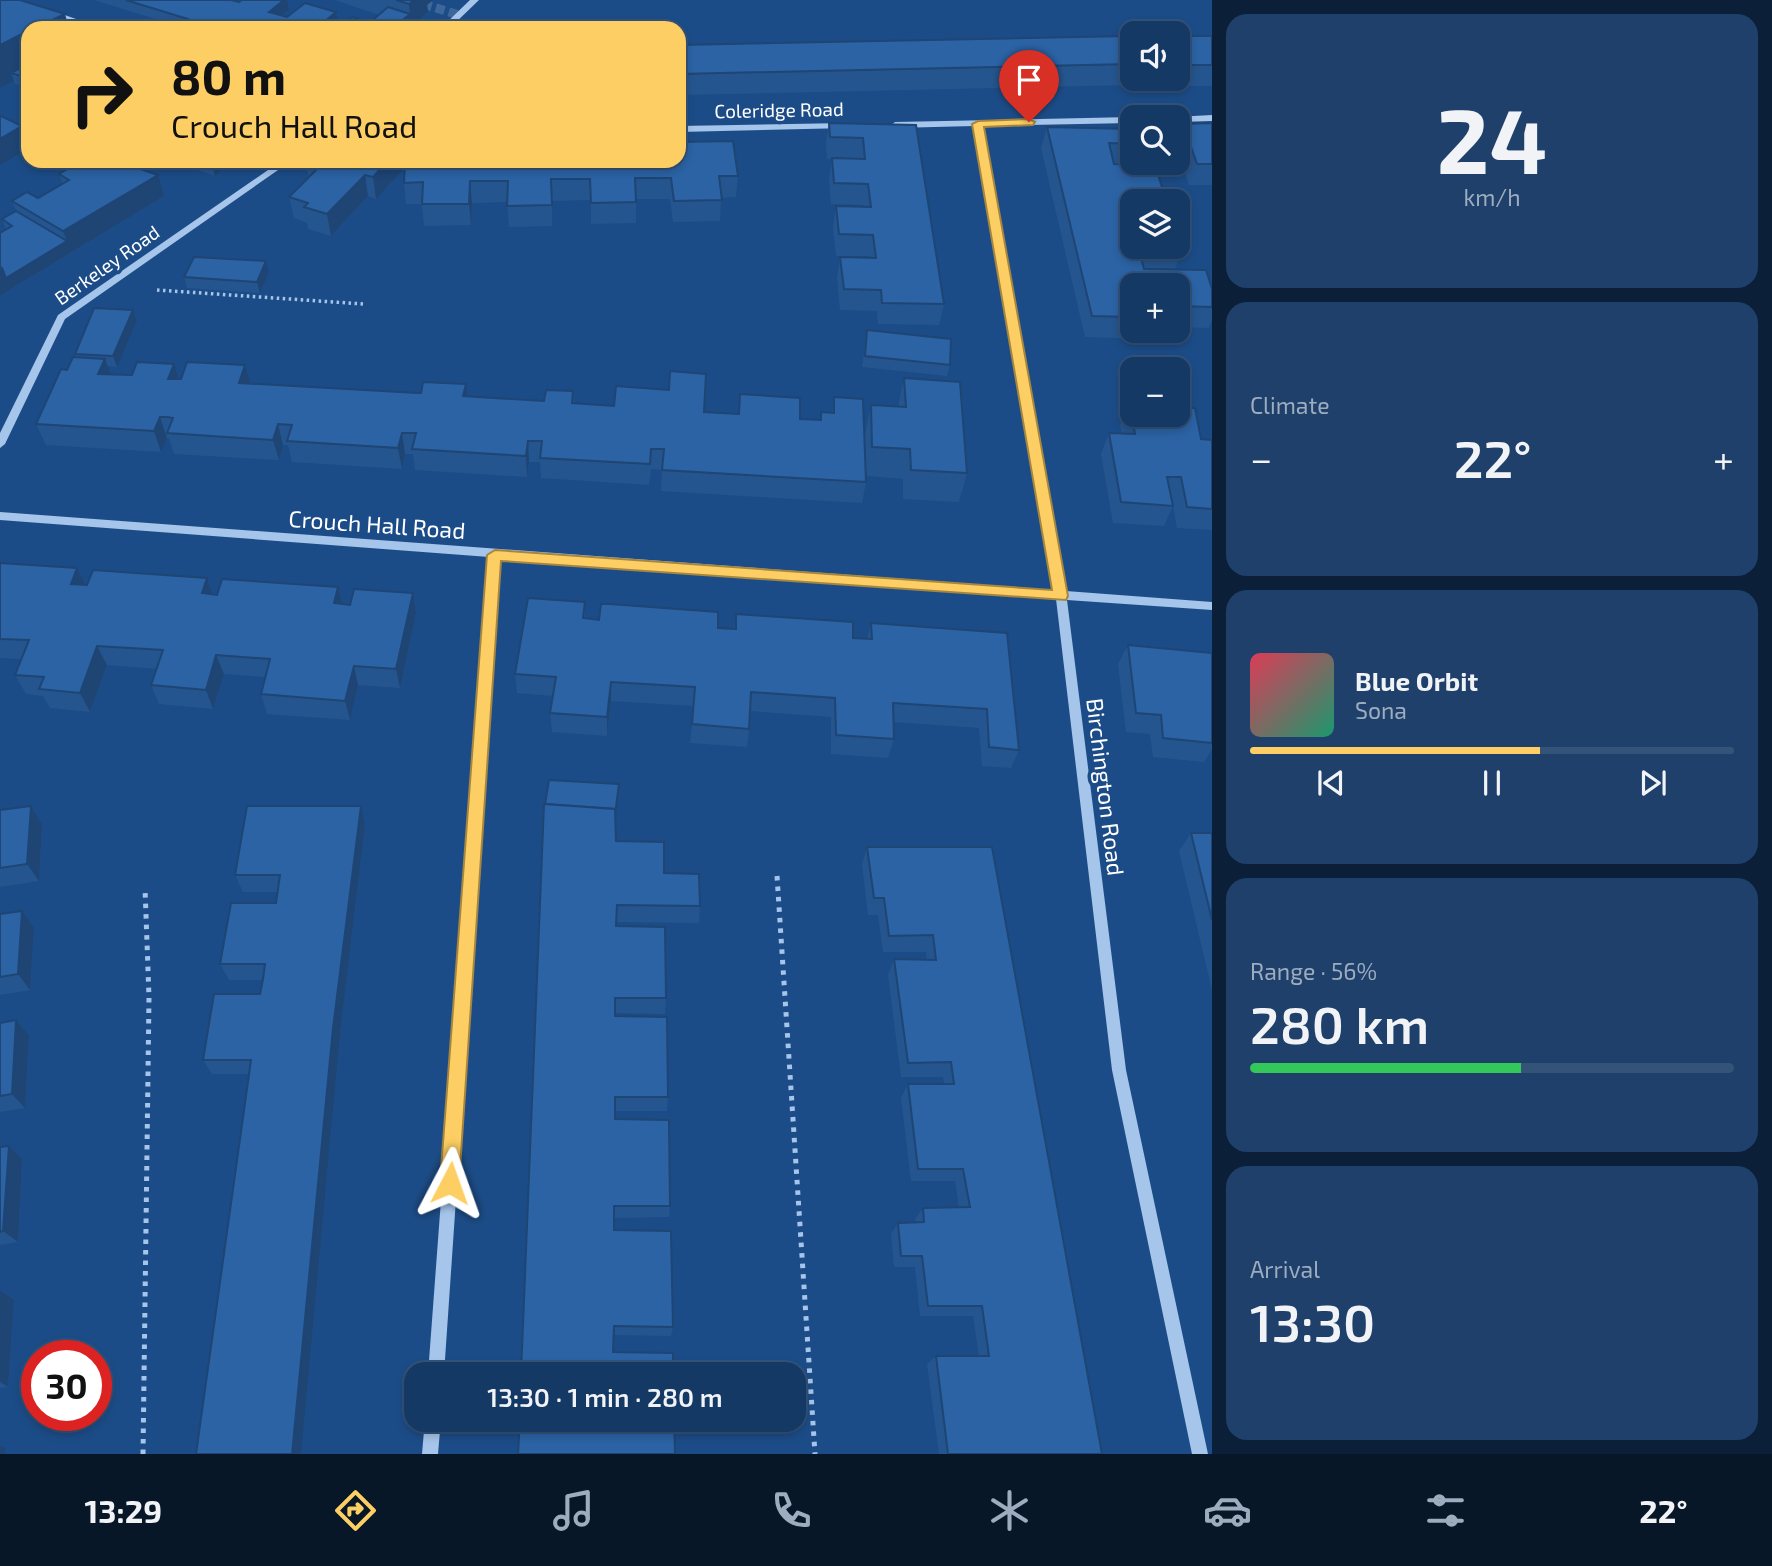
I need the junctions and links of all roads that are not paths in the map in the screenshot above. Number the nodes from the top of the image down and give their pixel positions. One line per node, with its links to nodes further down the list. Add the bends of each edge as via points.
1 (475, 0): 4 (street)
2 (47, 12): 3 (street)
3 (76, 21)
4 (452, 21)
5 (1212, 118): 6 (street)
6 (1190, 119)
7 (1120, 120): 8 (street)
8 (978, 124): 9 (street); 16 (street, Birchington Road)
9 (883, 125)
10 (856, 126): 11 (street, Coleridge Road)
11 (686, 129)
12 (277, 168): 13 (street, Berkeley Road, via 61,317)
13 (0, 444)
14 (0, 516): 15 (street, Crouch Hall Road)
15 (495, 555): 16 (street, Crouch Hall Road); 18 (street)
16 (1060, 596): 17 (street, Crouch Hall Road); 21 (street, Birchington Road, via 1119,1070)
17 (1212, 606)
18 (437, 1362)
19 (432, 1432): 20 (street)
20 (430, 1454)
21 (1200, 1454)

